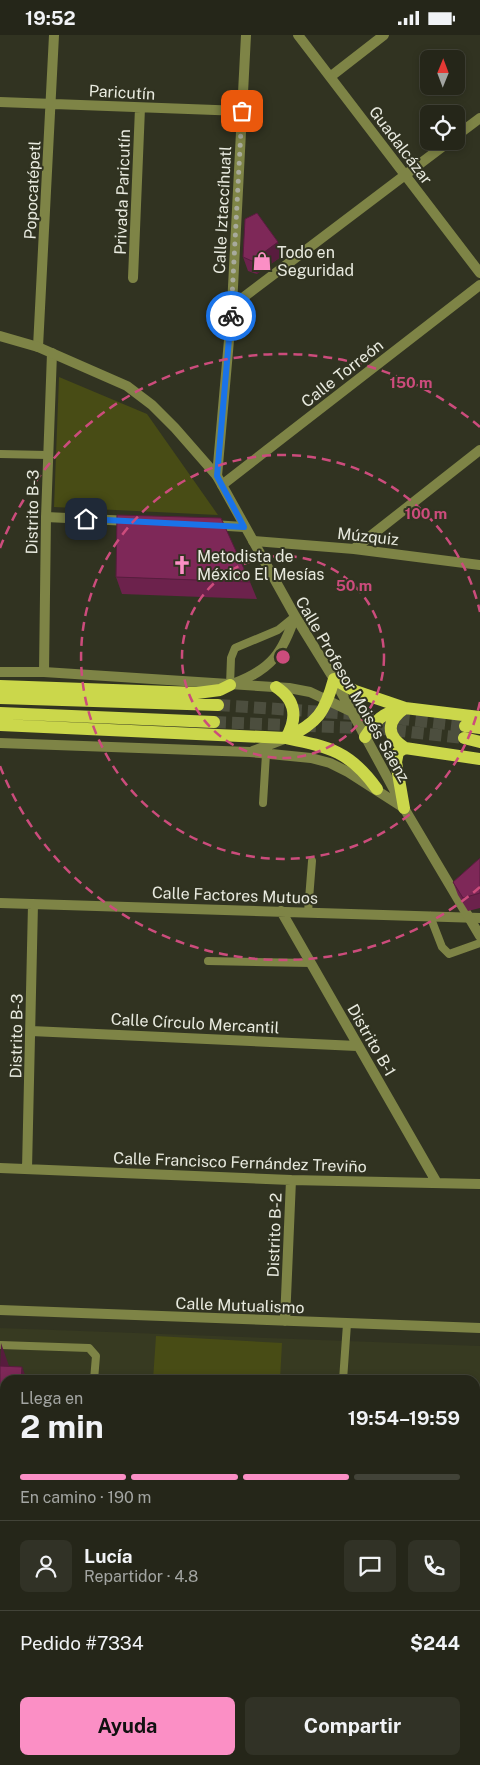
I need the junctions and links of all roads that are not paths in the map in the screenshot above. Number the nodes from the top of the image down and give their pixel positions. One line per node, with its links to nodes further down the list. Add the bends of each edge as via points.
1 (54, 35): 7 (street, Popocatépetl)
2 (246, 35): 9 (street, Calle Iztaccíhuatl)
3 (298, 35): 5 (street, Guadalcázar)
4 (384, 35): 5 (street)
5 (330, 77): 13 (street, Guadalcázar)
6 (0, 102): 7 (street, Paricutín)
7 (52, 103): 8 (street, Paricutín); 19 (street, Popocatépetl)
8 (140, 108): 9 (street, Paricutín); 15 (street, Privada Paricutín)
9 (242, 111): 17 (street, Calle Iztaccíhuatl)
10 (480, 118): 11 (street)
11 (465, 130)
12 (438, 150): 13 (street)
13 (405, 176): 14 (street, Guadalcázar); 17 (street)
14 (480, 273)
15 (133, 278)
16 (480, 285): 24 (street, Calle Torreón)
17 (232, 306): 24 (street, Calle Iztaccíhuatl)
18 (0, 336): 19 (street, Calle Profesor Moisés Sáenz)
19 (38, 347): 20 (street, Calle Profesor Moisés Sáenz)
20 (52, 353): 23 (street, Distrito B-3); 24 (street, Calle Profesor Moisés Sáenz, via 127,386 169,422)
21 (480, 450): 30 (street)
22 (0, 454): 23 (lane)
23 (48, 455): 25 (street, Distrito B-3)
24 (219, 481): 28 (street, Calle Profesor Moisés Sáenz)
25 (46, 517): 26 (street); 34 (street, Distrito B-3)
26 (145, 522)
27 (204, 525): 28 (street)
28 (244, 527): 29 (street, Calle Profesor Moisés Sáenz)
29 (253, 541): 30 (street, Múzquiz); 32 (street, Calle Profesor Moisés Sáenz)
30 (354, 549): 31 (street, Múzquiz)
31 (480, 565)
32 (295, 616): 35 (street, Calle Profesor Moisés Sáenz); 36 (street, via 288,639 277,658 249,677); 36 (lane, via 278,630 235,648 231,658)
33 (0, 672): 34 (street)
34 (44, 672): 36 (street)
35 (334, 679): 40 (main road); 42 (main road, via 363,694); 43 (street, Calle Profesor Moisés Sáenz)
36 (230, 685): 37 (main road, via 198,693); 38 (street)
37 (0, 686)
38 (276, 687): 40 (street, via 310,692); 50 (main road, via 287,694 292,706 292,724)
39 (0, 698): 41 (main road)
40 (328, 699): 43 (street); 50 (main road, via 316,720)
41 (218, 705)
42 (405, 708): 45 (main road); 49 (main road, via 386,713); 53 (main road, via 394,716 390,724 395,739)
43 (350, 711): 49 (street, Calle Profesor Moisés Sáenz)
44 (0, 713): 46 (main road)
45 (480, 717)
46 (214, 722)
47 (0, 725): 50 (main road)
48 (480, 728): 51 (main road, via 465,732)
49 (365, 737): 59 (street, Calle Profesor Moisés Sáenz)
50 (286, 738): 54 (street); 57 (main road, via 326,746 348,758 366,773)
51 (480, 742)
52 (0, 743): 54 (street)
53 (405, 747): 56 (main road); 59 (main road, via 398,752 396,762)
54 (250, 753): 55 (street)
55 (266, 754): 57 (street, via 330,763); 58 (lane)
56 (480, 759)
57 (377, 789): 59 (street)
58 (263, 803)
59 (404, 808): 66 (street, Calle Profesor Moisés Sáenz)
60 (312, 861): 64 (lane)
61 (0, 903): 62 (street, Calle Factores Mutuos)
62 (33, 904): 63 (street, Calle Factores Mutuos); 72 (street, Distrito B-3)
63 (281, 911): 64 (street, Calle Factores Mutuos); 71 (street, Distrito B-1)
64 (308, 912): 65 (street, Calle Factores Mutuos)
65 (430, 916): 66 (street, Calle Factores Mutuos); 69 (lane, via 442,947 449,954)
66 (469, 917): 67 (street, Calle Factores Mutuos); 68 (street, Calle Profesor Moisés Sáenz)
67 (480, 918)
68 (480, 935)
69 (480, 943)
70 (208, 961): 71 (lane)
71 (311, 963): 73 (street, Distrito B-1)
72 (31, 1031): 73 (street, Calle Círculo Mercantil); 75 (street, Distrito B-3)
73 (357, 1046): 77 (street, Distrito B-1)
74 (0, 1167): 75 (street, Calle Francisco Fernández Treviño)
75 (27, 1169): 76 (street, Calle Francisco Fernández Treviño)
76 (291, 1179): 77 (street, Calle Francisco Fernández Treviño); 80 (street, Distrito B-2)
77 (437, 1183): 78 (street, Calle Francisco Fernández Treviño)
78 (480, 1184)
79 (0, 1310): 80 (street, Calle Mutualismo)
80 (285, 1321): 81 (street, Calle Mutualismo)
81 (347, 1324): 82 (street, Calle Mutualismo); 85 (lane)
82 (480, 1328)
83 (0, 1345): 84 (lane, via 89,1348 96,1357)
84 (94, 1375)
85 (343, 1375)

